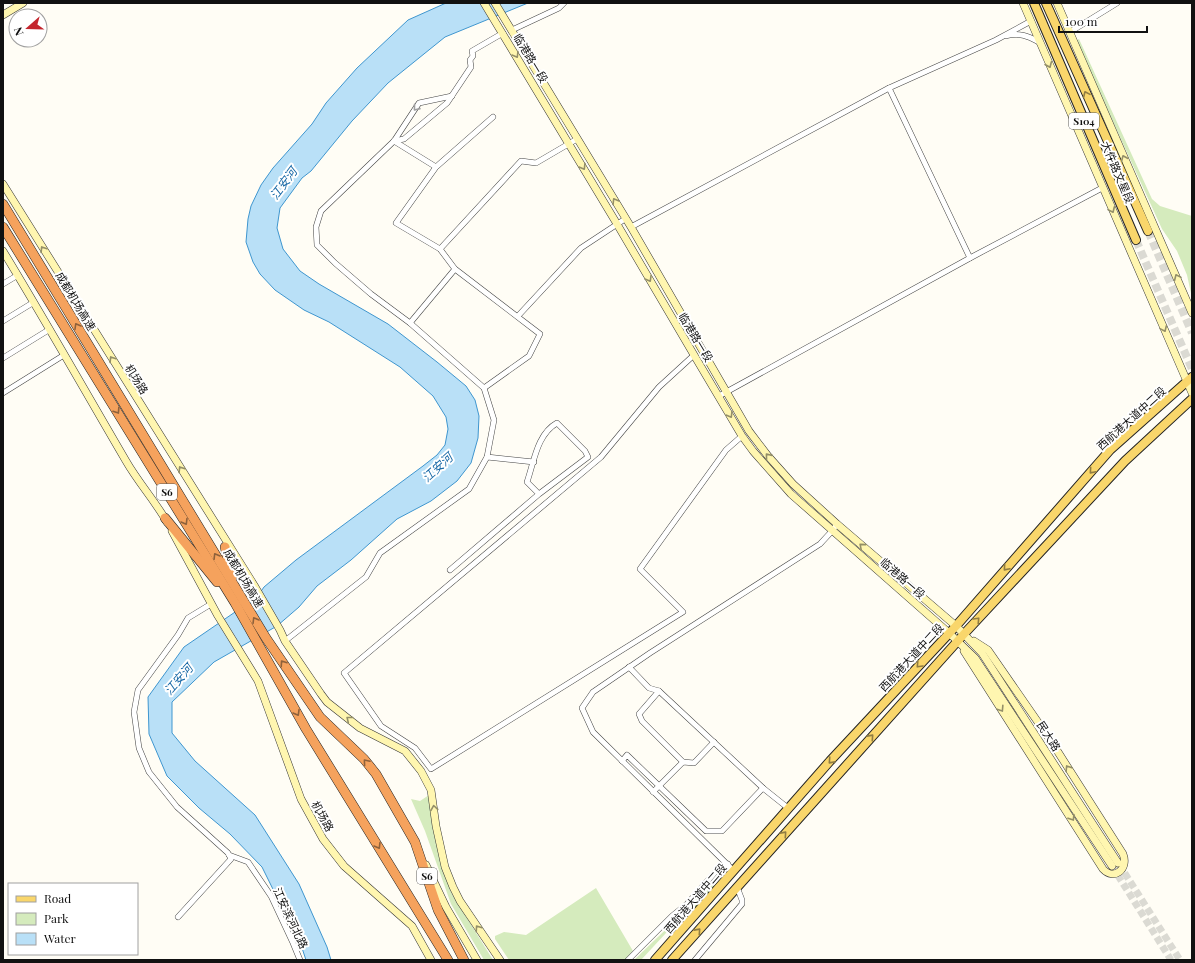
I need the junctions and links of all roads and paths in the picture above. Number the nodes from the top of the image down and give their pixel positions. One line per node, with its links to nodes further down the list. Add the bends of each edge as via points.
1 (23, 3): 10 (main road)
2 (484, 3): 14 (main road, 临港路一段)
3 (496, 3): 12 (main road, 临港路一段)
4 (564, 3): 12 (street, via 559,8)
5 (1023, 3): 11 (main road)
6 (1034, 3): 32 (main road, 大件路文星段 / S104)
7 (1046, 3): 31 (main road, 大件路文星段 / S104, one-way to 7)
8 (1057, 3): 13 (main road)
9 (1117, 3): 13 (street)
10 (3, 15)
11 (1030, 21): 15 (street); 16 (main road)
12 (512, 30): 20 (main road, 临港路一段)
13 (1070, 32): 40 (main road, one-way to 13)
14 (503, 33): 18 (street, via 472,51 472,67); 22 (main road, 临港路一段, one-way to 22)
15 (996, 40): 16 (street, via 1012,34); 17 (street)
16 (1039, 42): 25 (main road, one-way to 25)
17 (889, 88): 30 (street); 35 (street)
18 (452, 96): 21 (street, via 404,139); 21 (street, one-way to 21, via 419,103)
19 (493, 117): 23 (street)
20 (577, 139): 22 (street); 27 (main road, 临港路一段, one-way to 20)
21 (394, 141): 23 (street); 43 (street, via 321,211 316,227 318,245 334,263)
22 (569, 144): 28 (main road, 临港路一段, one-way to 28); 33 (street, via 536,162 521,161)
23 (436, 167): 33 (street, via 396,223)
24 (3, 184): 58 (main road, 机场路, one-way to 24)
25 (1102, 188): 35 (street); 48 (main road, one-way to 48)
26 (3, 204): 66 (highway, 成都机场高速 / S6, one-way to 26)
27 (625, 219): 28 (street); 30 (main road, 临港路一段)
28 (617, 224): 41 (street, via 581,248); 46 (main road, 临港路一段, one-way to 46)
29 (3, 227): 67 (highway, 成都机场高速 / S6, one-way to 67)
30 (631, 228): 50 (main road, 临港路一段)
31 (1148, 231)
32 (1136, 240)
33 (440, 249): 36 (street)
34 (3, 251): 37 (main road)
35 (970, 258): 50 (street)
36 (455, 269): 41 (street); 43 (street)
37 (18, 275): 38 (street); 39 (main road)
38 (3, 284)
39 (34, 302): 42 (street); 44 (main road)
40 (1192, 313)
41 (518, 316): 49 (street, via 540,334 529,356)
42 (3, 321)
43 (410, 322): 49 (street)
44 (50, 329): 45 (main road); 47 (street)
45 (64, 355): 51 (street); 60 (main road, via 130,468)
46 (694, 355): 53 (main road, 临港路一段); 55 (street, via 659,387 601,457 344,673 381,726 415,748 431,769 683,612 640,569 726,450)
47 (3, 358)
48 (1189, 380): 52 (main road); 70 (main road, 西航港大道中二段, one-way to 70, via 1110,450)
49 (484, 388): 56 (street, via 494,420)
50 (726, 391): 53 (street); 61 (main road, 临港路一段, one-way to 50, via 793,484 768,456 749,431)
51 (3, 393)
52 (1192, 393)
53 (719, 396): 55 (main road, 临港路一段, one-way to 55)
54 (1192, 399): 72 (main road, one-way to 54, via 1125,460)
55 (742, 436): 62 (main road, 临港路一段, via 790,494)
56 (487, 457): 57 (street); 74 (street, via 470,489 380,553 366,577)
57 (534, 462): 59 (street, via 527,482); 59 (street, via 539,444 550,427 557,423 585,450 588,457)
58 (194, 489): 63 (main road, via 200,506); 64 (main road, 机场路)
59 (539, 494): 65 (street)
60 (165, 518): 67 (highway); 68 (main road)
61 (837, 524): 62 (street); 70 (main road, 临港路一段, one-way to 61)
62 (832, 531): 71 (main road, 临港路一段); 75 (street, via 820,544)
63 (225, 547): 64 (main road); 66 (highway)
64 (243, 567): 74 (main road, 机场路)
65 (450, 570)
66 (234, 585): 69 (highway, 成都机场高速 / S6)
67 (230, 597): 69 (highway, 成都机场高速 / S6)
68 (211, 604): 85 (street, via 188,618 138,690 134,712 139,748 149,772 177,807); 90 (main road, 机场路, via 258,681 301,799 323,839 344,866 412,926)
69 (240, 604): 84 (highway, 成都机场高速 / S6, one-way to 69, via 376,774 320,717); 91 (highway, 成都机场高速 / S6, one-way to 91, via 257,642 306,729)
70 (956, 626): 71 (main road, 西航港大道中二段); 72 (main road, 民大路)
71 (949, 633): 73 (main road, 民大路); 83 (main road, 西航港大道中二段, one-way to 83)
72 (964, 634): 73 (main road); 73 (main road, 民大路, via 982,653 1115,864 975,658); 73 (main road, one-way to 72, via 1103,869 1110,874 1118,872 1125,863 1123,854 1051,741 988,650)
73 (958, 640): 87 (main road, one-way to 73)
74 (285, 641): 94 (main road, 机场路, one-way to 74, via 453,887 445,866 431,790 421,771 405,751 360,728 327,702)
75 (629, 667): 76 (street, via 649,688); 78 (street, via 593,692 582,708 593,732)
76 (659, 691): 77 (street); 79 (street, via 639,714 642,721)
77 (714, 742): 79 (street, via 694,763); 81 (street)
78 (622, 761): 80 (street, via 627,755); 82 (street)
79 (683, 762): 80 (street)
80 (659, 786): 81 (street, via 706,831 722,831); 82 (street)
81 (763, 788): 83 (street)
82 (653, 792): 86 (street)
83 (788, 808): 86 (main road, 西航港大道中二段)
84 (415, 842): 92 (highway, 成都机场高速 / S6, via 438,910); 93 (main road, via 446,907)
85 (229, 855): 88 (street, via 231,859); 89 (street, 江安滨河北路, via 248,862 271,896)
86 (731, 867): 95 (street, via 718,869 687,904); 96 (main road, 西航港大道中二段)
87 (737, 887): 97 (main road, one-way to 87); 98 (street, via 742,904)
88 (178, 917)
89 (300, 960)
90 (431, 960)
91 (448, 960)
92 (464, 960)
93 (477, 960)
94 (500, 960)
95 (628, 960)
96 (655, 960)
97 (672, 960)
98 (696, 960)

